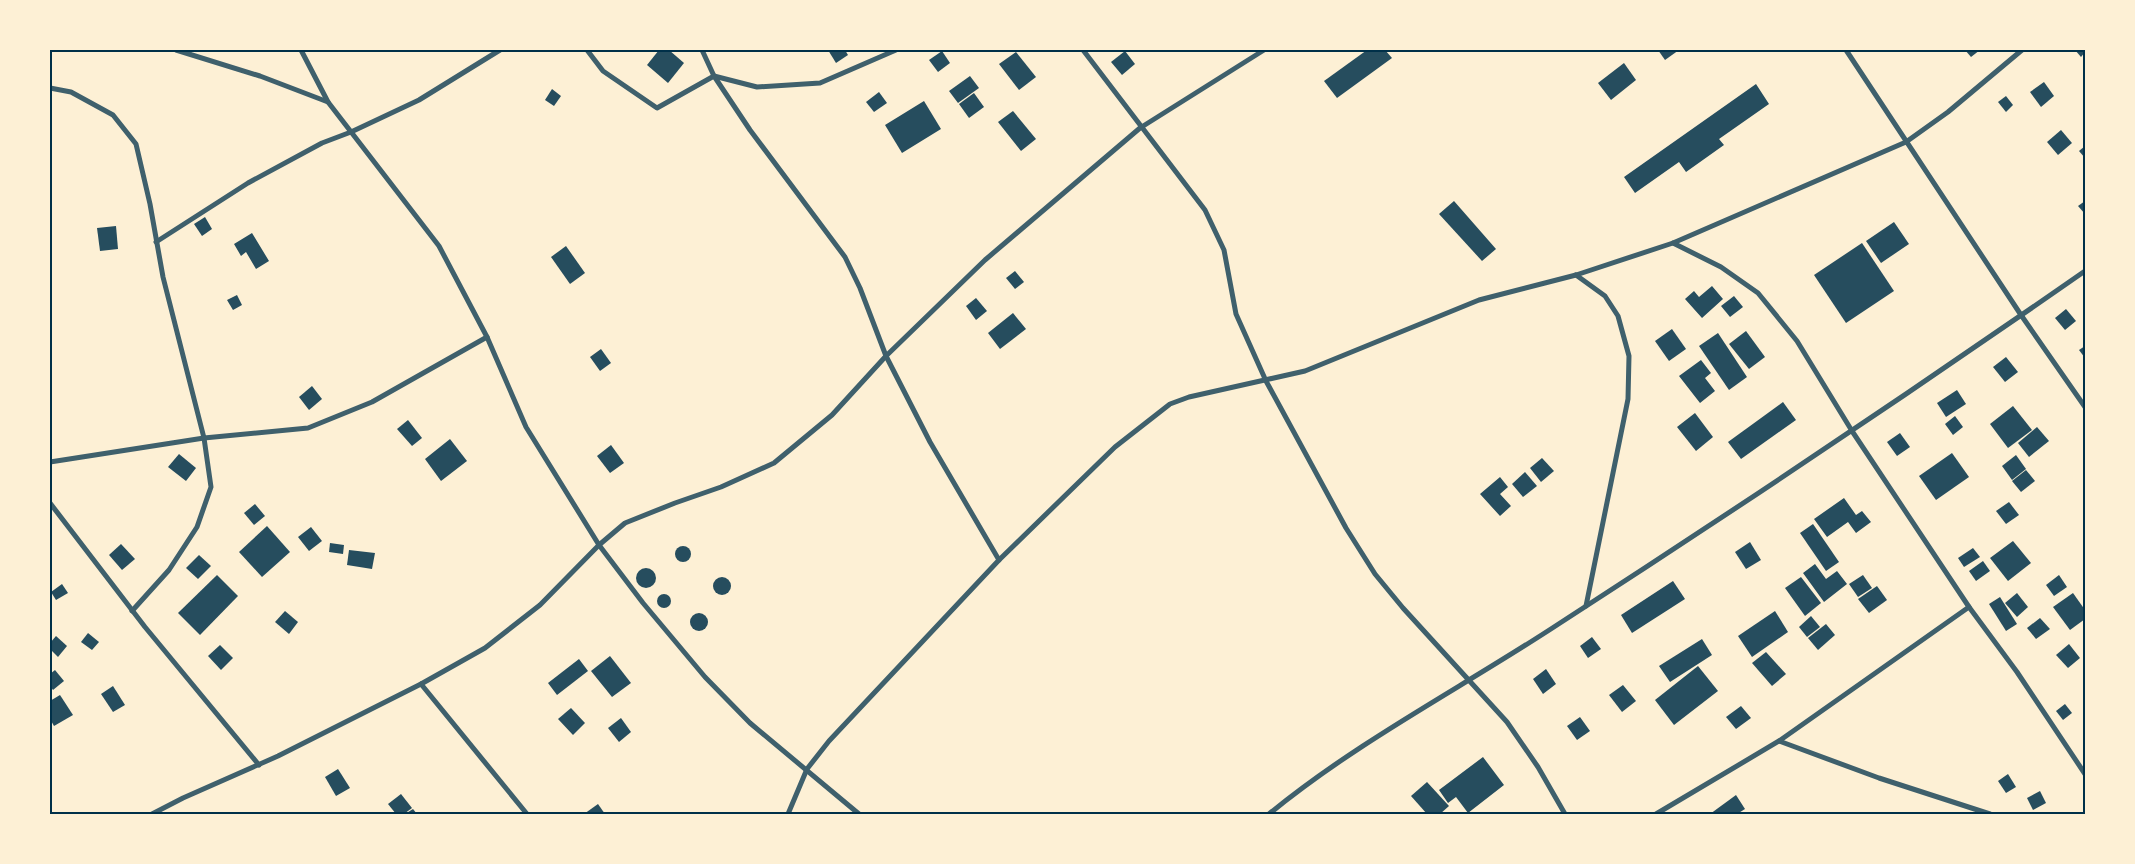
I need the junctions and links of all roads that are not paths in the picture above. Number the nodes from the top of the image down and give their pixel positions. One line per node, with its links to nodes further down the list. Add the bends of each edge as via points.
1 (176, 50): 13 (street, via 260,76)
2 (301, 50): 13 (street)
3 (500, 50): 15 (street, via 419,100)
4 (586, 50): 11 (street, via 603,71 657,108)
5 (702, 50): 11 (street)
6 (896, 50): 11 (street, via 820,83 757,87)
7 (1083, 50): 14 (street)
8 (1264, 50): 14 (street)
9 (1846, 50): 16 (street)
10 (2022, 50): 16 (street, via 1948,112)
11 (714, 76): 23 (street, via 845,257)
12 (50, 88): 17 (street, via 72,92 113,115 136,144)
13 (328, 102): 15 (street)
14 (1140, 128): 23 (street, via 985,260); 24 (street, via 1205,210 1224,250 1236,314)
15 (351, 132): 17 (street, via 322,143 248,183); 22 (street, via 439,246)
16 (1906, 142): 18 (street); 21 (street)
17 (156, 242): 27 (street)
18 (1673, 243): 20 (street); 26 (street, via 1721,267 1758,293 1797,341)
19 (2085, 271): 21 (street)
20 (1576, 275): 24 (street, via 1479,300 1344,357); 32 (street, via 1605,296 1618,316 1629,356 1628,399)
21 (2021, 315): 25 (street); 26 (street)
22 (487, 337): 27 (street, via 372,402 327,422 308,428); 30 (street, via 526,427)
23 (886, 356): 30 (street, via 832,415 774,463 625,523); 31 (street, via 930,442)
24 (1266, 381): 31 (street, via 1170,404 1115,447); 35 (street, via 1346,528 1375,574)
25 (2085, 407)
26 (1852, 431): 32 (street); 33 (street)
27 (204, 438): 28 (street); 34 (street, via 211,487 197,527 170,570)
28 (50, 462)
29 (50, 503): 34 (street)
30 (599, 545): 36 (street, via 540,605 485,648); 39 (street, via 705,676 750,722)
31 (998, 560): 39 (street, via 829,741)
32 (1586, 606): 35 (street)
33 (1969, 607): 37 (street); 40 (street)
34 (132, 611): 38 (street)
35 (1469, 682): 45 (street, via 1367,742); 46 (street, via 1507,722)
36 (421, 684): 38 (street); 42 (street)
37 (1779, 741): 47 (street); 48 (street)
38 (259, 765): 41 (street)
39 (807, 769): 43 (street); 44 (street)
40 (2085, 774)
41 (152, 814)
42 (527, 814)
43 (788, 814)
44 (859, 814)
45 (1269, 814)
46 (1565, 814)
47 (1656, 814)
48 (1990, 814)

